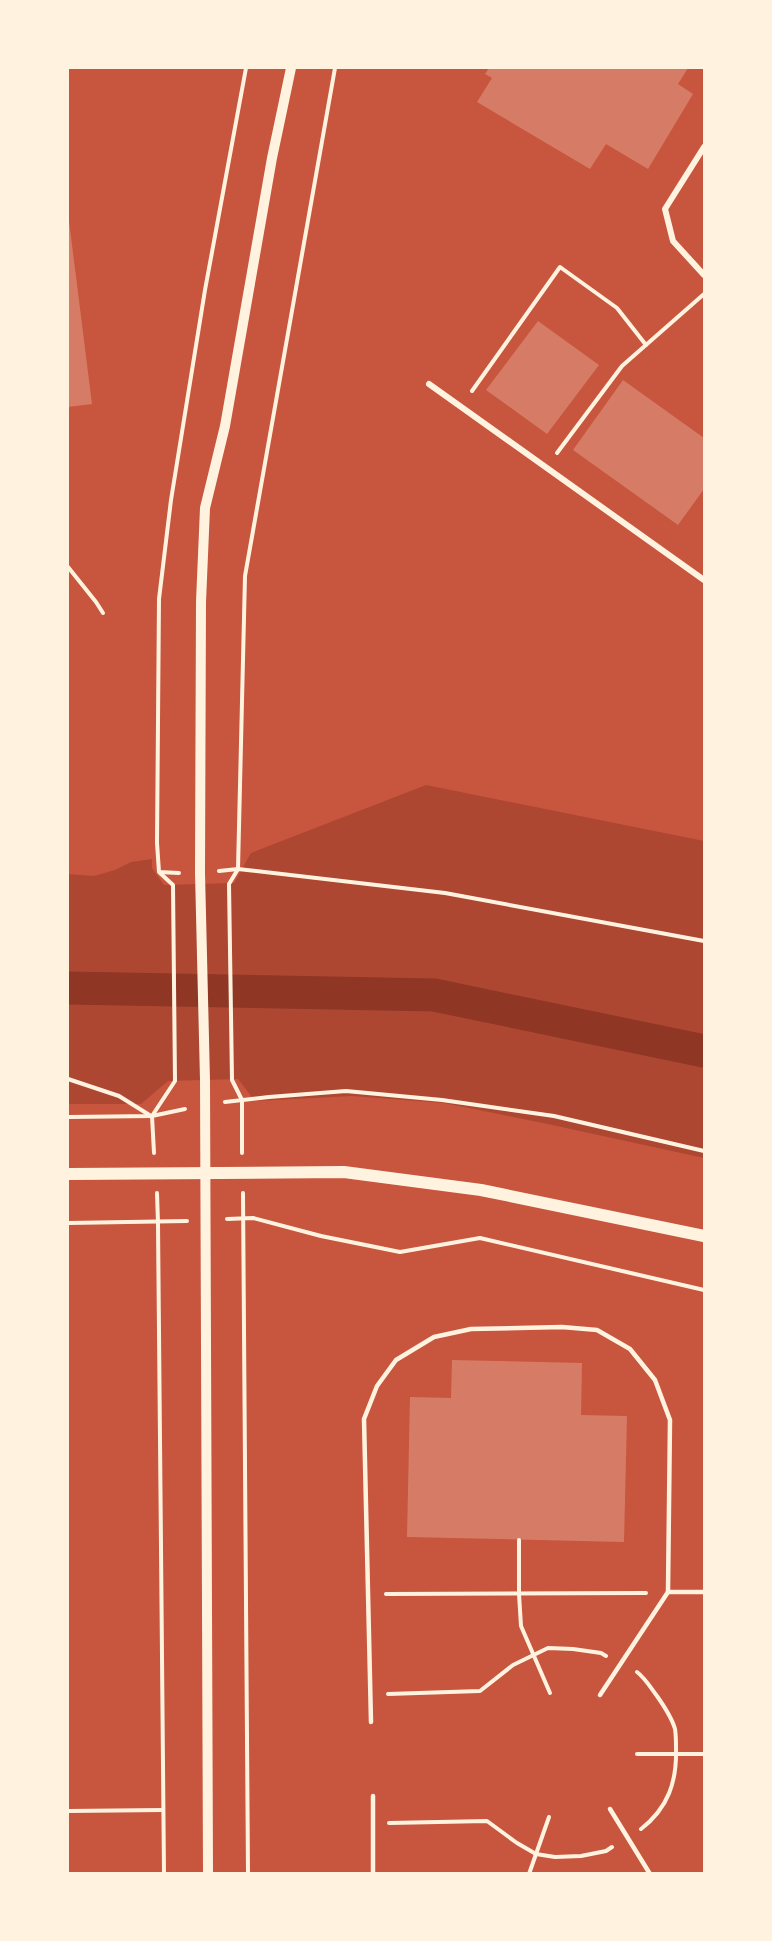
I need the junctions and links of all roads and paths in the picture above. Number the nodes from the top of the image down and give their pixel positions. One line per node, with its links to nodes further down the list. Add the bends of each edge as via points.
1 (246, 68): 15 (path, via 203,302 159,599)
2 (291, 68): 16 (street, via 225,426 205,508)
3 (335, 68): 14 (path, via 245,576)
4 (705, 147): 5 (street, via 665,208 673,242)
5 (705, 275)
6 (705, 294): 7 (path)
7 (646, 345): 9 (path, via 617,308 560,267); 10 (path, via 622,366)
8 (429, 384): 9 (street)
9 (461, 406): 10 (street)
10 (546, 467): 12 (street)
11 (68, 567): 13 (path)
12 (705, 580)
13 (103, 613)
14 (238, 869): 16 (path); 17 (path, via 445,893); 19 (path, via 229,884 232,1080)
15 (159, 872): 16 (path); 21 (path, via 173,885 175,1081)
16 (200, 879): 20 (street)
17 (705, 941)
18 (68, 1079): 21 (path, via 119,1096)
19 (242, 1100): 20 (path); 23 (path, via 346,1091 442,1100 554,1116); 25 (path)
20 (205, 1105): 21 (path); 24 (street)
21 (152, 1116): 22 (path); 27 (path)
22 (68, 1117)
23 (705, 1151)
24 (204, 1172): 25 (main road); 27 (main road); 29 (street)
25 (242, 1172): 28 (path); 32 (main road, via 344,1172 416,1181)
26 (68, 1174): 27 (main road)
27 (155, 1174): 31 (path)
28 (244, 1218): 29 (path); 33 (path, via 400,1252 480,1238); 58 (path)
29 (204, 1221): 31 (path); 57 (street)
30 (68, 1223): 31 (path)
31 (158, 1223): 50 (path)
32 (705, 1236)
33 (705, 1290)
34 (519, 1540): 38 (path)
35 (668, 1592): 36 (lane); 37 (lane, via 670,1420 655,1380 630,1349 597,1330 562,1327 471,1329 434,1337 396,1360 377,1386 364,1419); 38 (path); 40 (lane)
36 (705, 1592)
37 (368, 1594): 38 (path); 42 (lane)
38 (519, 1594): 39 (path, via 521,1626)
39 (534, 1654): 40 (path, via 548,1648 573,1649 600,1653); 41 (path); 42 (path, via 480,1691)
40 (621, 1663): 43 (lane); 46 (path, via 639,1673 665,1707 675,1730)
41 (549, 1693)
42 (370, 1695): 44 (lane)
43 (600, 1695)
44 (371, 1722)
45 (637, 1754): 46 (path)
46 (676, 1754): 47 (path); 54 (path, via 676,1771 668,1797 654,1818)
47 (705, 1754)
48 (373, 1796): 53 (lane)
49 (610, 1809): 54 (lane)
50 (163, 1810): 51 (path); 56 (path)
51 (68, 1811)
52 (549, 1817): 55 (path)
53 (373, 1823): 55 (path, via 487,1821); 59 (lane)
54 (628, 1839): 55 (path, via 606,1851 581,1856); 61 (lane)
55 (536, 1854): 60 (path)
56 (164, 1874)
57 (208, 1874)
58 (248, 1874)
59 (373, 1874)
60 (529, 1874)
61 (650, 1874)

